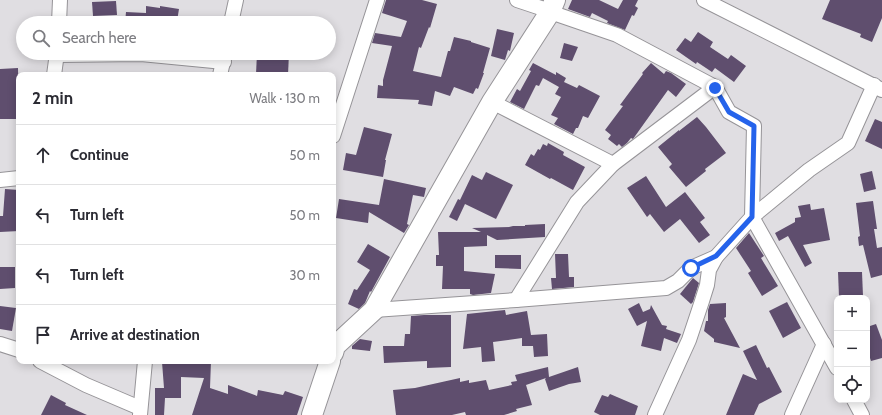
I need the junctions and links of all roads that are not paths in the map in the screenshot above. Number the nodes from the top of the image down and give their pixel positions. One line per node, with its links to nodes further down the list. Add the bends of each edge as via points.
1 (60, 0): 7 (street)
2 (236, 0): 8 (street)
3 (377, 0): 16 (street)
4 (517, 0): 6 (street)
5 (704, 0): 13 (street)
6 (552, 8): 14 (street, via 617,35); 15 (street)
7 (59, 16)
8 (233, 16)
9 (56, 60): 12 (street)
10 (196, 60): 11 (street)
11 (223, 63)
12 (54, 72)
13 (878, 87): 20 (street, via 848,143 809,170)
14 (715, 88): 17 (street); 20 (street, via 729,112 754,126)
15 (492, 102): 17 (street); 23 (street)
16 (336, 127)
17 (613, 164): 22 (street, via 577,202)
18 (16, 178): 19 (street)
19 (0, 180)
20 (752, 217): 21 (street); 25 (street)
21 (716, 256): 22 (street, via 691,268 678,281 666,288); 35 (street, via 709,270 707,285 689,340)
22 (516, 300): 23 (street)
23 (374, 310): 26 (street)
24 (0, 344): 27 (street)
25 (824, 344): 31 (street); 36 (street)
26 (336, 345)
27 (16, 349)
28 (46, 364): 33 (street)
29 (145, 364): 33 (street)
30 (329, 364): 34 (street)
31 (836, 367)
32 (856, 403): 37 (street)
33 (140, 412)
34 (312, 415)
35 (655, 415)
36 (792, 415)
37 (862, 415)

